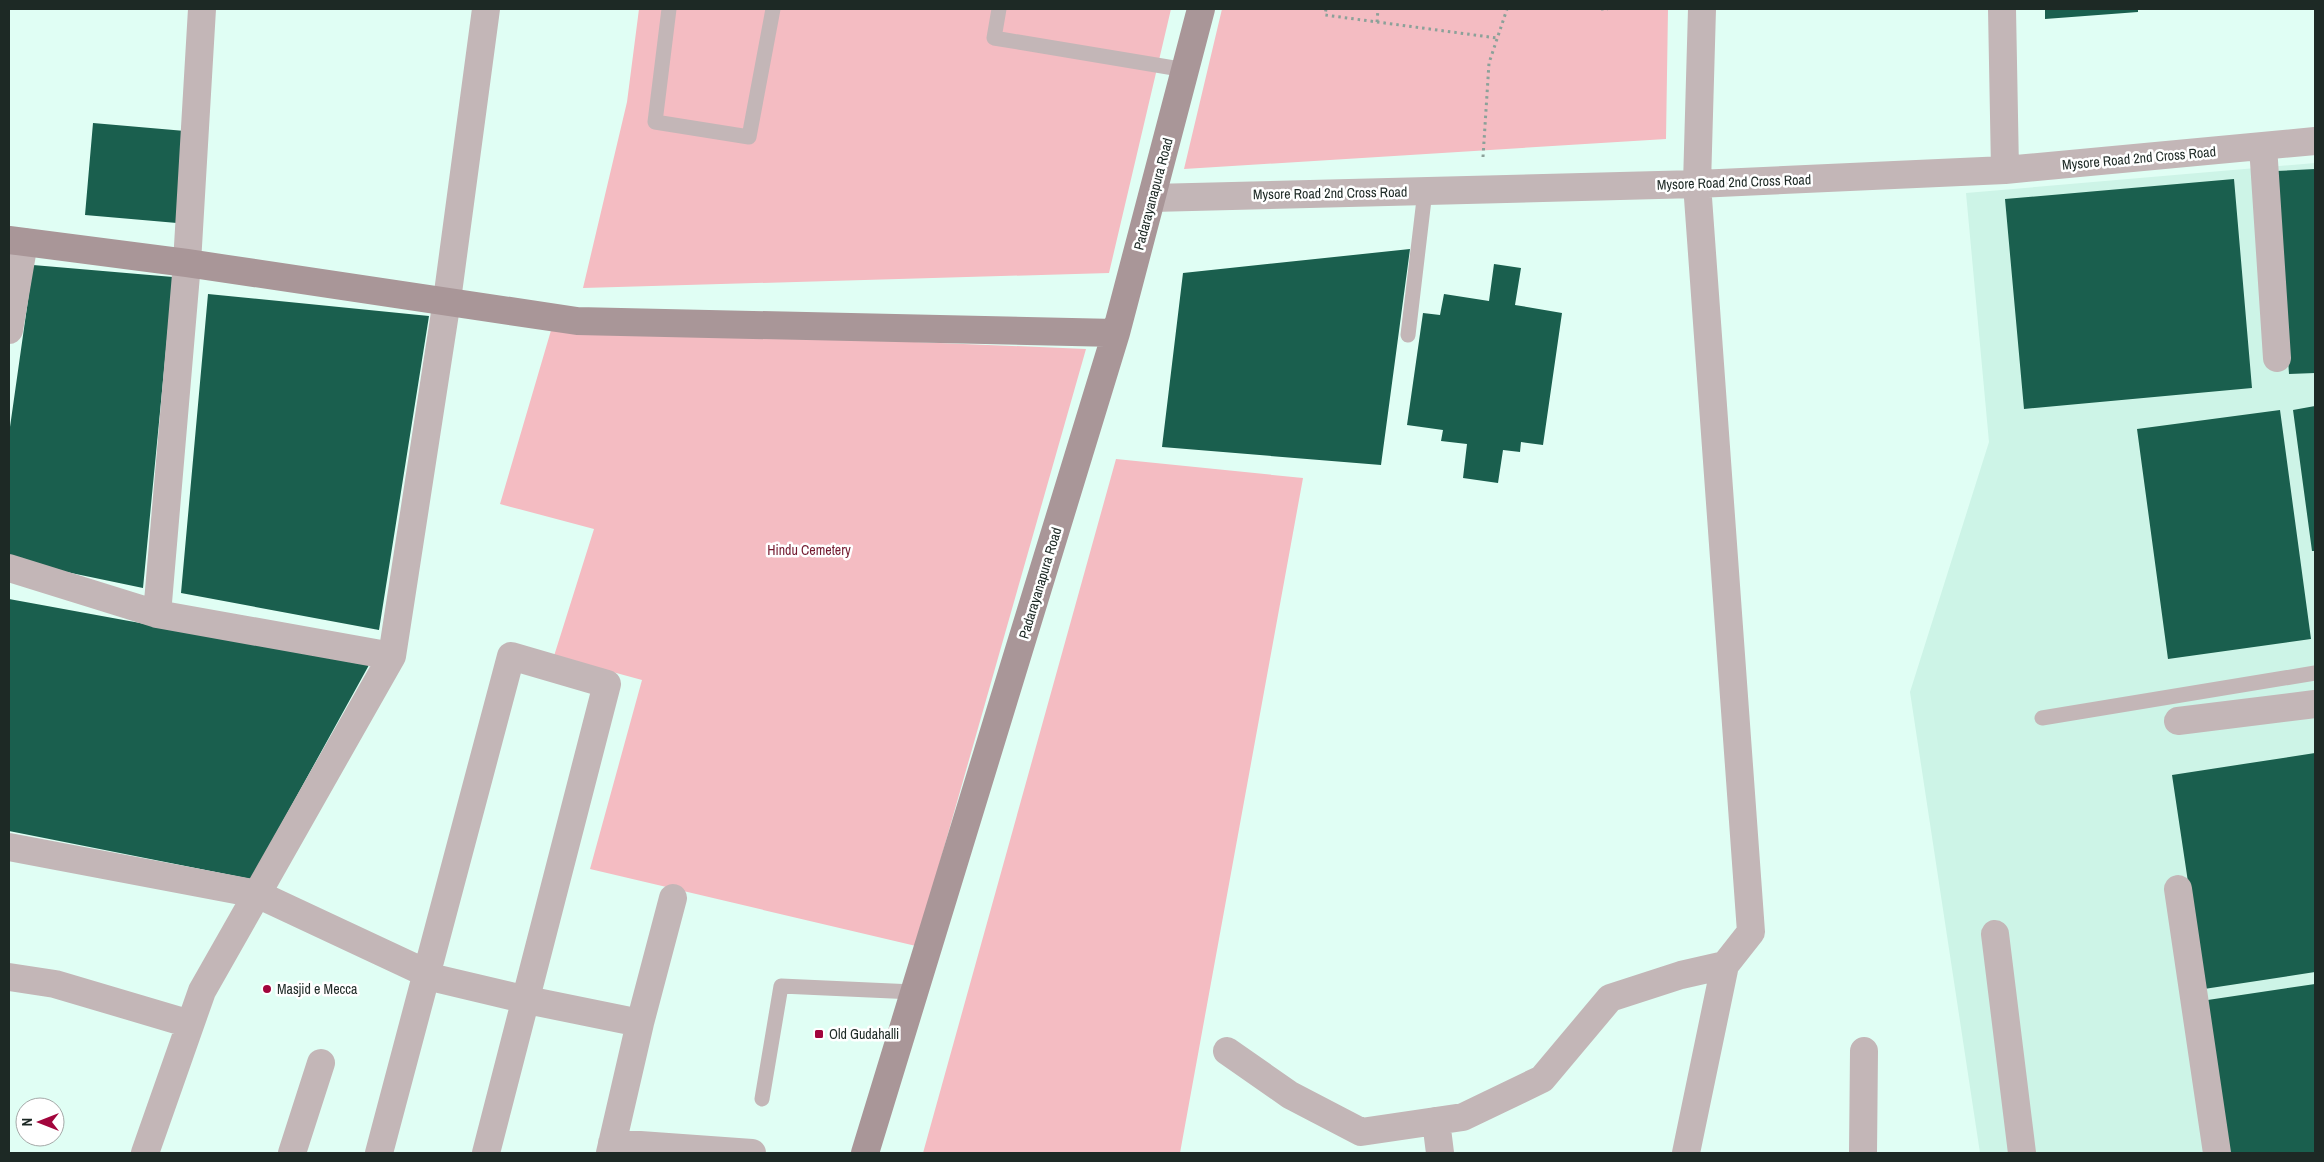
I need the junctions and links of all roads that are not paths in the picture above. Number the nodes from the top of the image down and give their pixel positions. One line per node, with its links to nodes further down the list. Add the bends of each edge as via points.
1 (202, 9): 17 (street)
2 (486, 9): 18 (street)
3 (669, 9): 4 (lane, via 655,122 749,137)
4 (773, 9)
5 (999, 9): 9 (lane, via 994,38)
6 (1201, 9): 9 (street, Padarayanapura Road)
7 (1702, 9): 13 (street)
8 (2002, 9): 12 (street)
9 (1186, 70): 15 (street, Padarayanapura Road)
10 (2315, 141): 11 (street, Mysore Road 2nd Cross Road)
11 (2263, 146): 12 (street, Mysore Road 2nd Cross Road); 22 (street)
12 (2005, 170): 13 (street, Mysore Road 2nd Cross Road)
13 (1697, 184): 14 (street, Mysore Road 2nd Cross Road); 35 (street, via 1751,932)
14 (1425, 191): 15 (street, Mysore Road 2nd Cross Road); 21 (lane)
15 (1152, 198): 20 (street, Padarayanapura Road)
16 (16, 241): 17 (street); 19 (street)
17 (187, 263): 18 (street); 24 (street)
18 (447, 300): 20 (street, via 577,321); 25 (street)
19 (9, 330)
20 (1116, 333): 38 (street, Padarayanapura Road)
21 (1408, 335)
22 (2277, 358)
23 (9, 568): 24 (street)
24 (157, 614): 25 (street)
25 (392, 656): 32 (street)
26 (2315, 673): 28 (lane)
27 (2315, 704): 29 (street)
28 (2042, 718)
29 (2178, 721)
30 (9, 848): 32 (street)
31 (2178, 889): 59 (street)
32 (257, 894): 36 (street, via 426,973); 41 (street, via 202,991)
33 (673, 898): 40 (street)
34 (1995, 934): 58 (street)
35 (1724, 965): 46 (street, via 1610,998 1542,1079 1462,1117); 56 (street)
36 (426, 976): 39 (street); 39 (street, via 511,656 607,684); 51 (street)
37 (9, 977): 41 (street, via 55,984)
38 (914, 992): 45 (lane, via 781,986); 54 (street, Padarayanapura Road)
39 (527, 1000): 40 (street); 52 (street)
40 (640, 1023): 47 (street)
41 (190, 1024): 49 (street)
42 (1227, 1051): 46 (street, via 1290,1094 1361,1132)
43 (1864, 1051): 57 (street)
44 (321, 1064): 50 (street)
45 (762, 1099)
46 (1436, 1121): 55 (street)
47 (611, 1148): 48 (street)
48 (708, 1151): 53 (street)
49 (145, 1153)
50 (292, 1153)
51 (379, 1153)
52 (486, 1153)
53 (752, 1153)
54 (865, 1153)
55 (1440, 1153)
56 (1686, 1153)
57 (1863, 1153)
58 (2022, 1153)
59 (2217, 1153)

